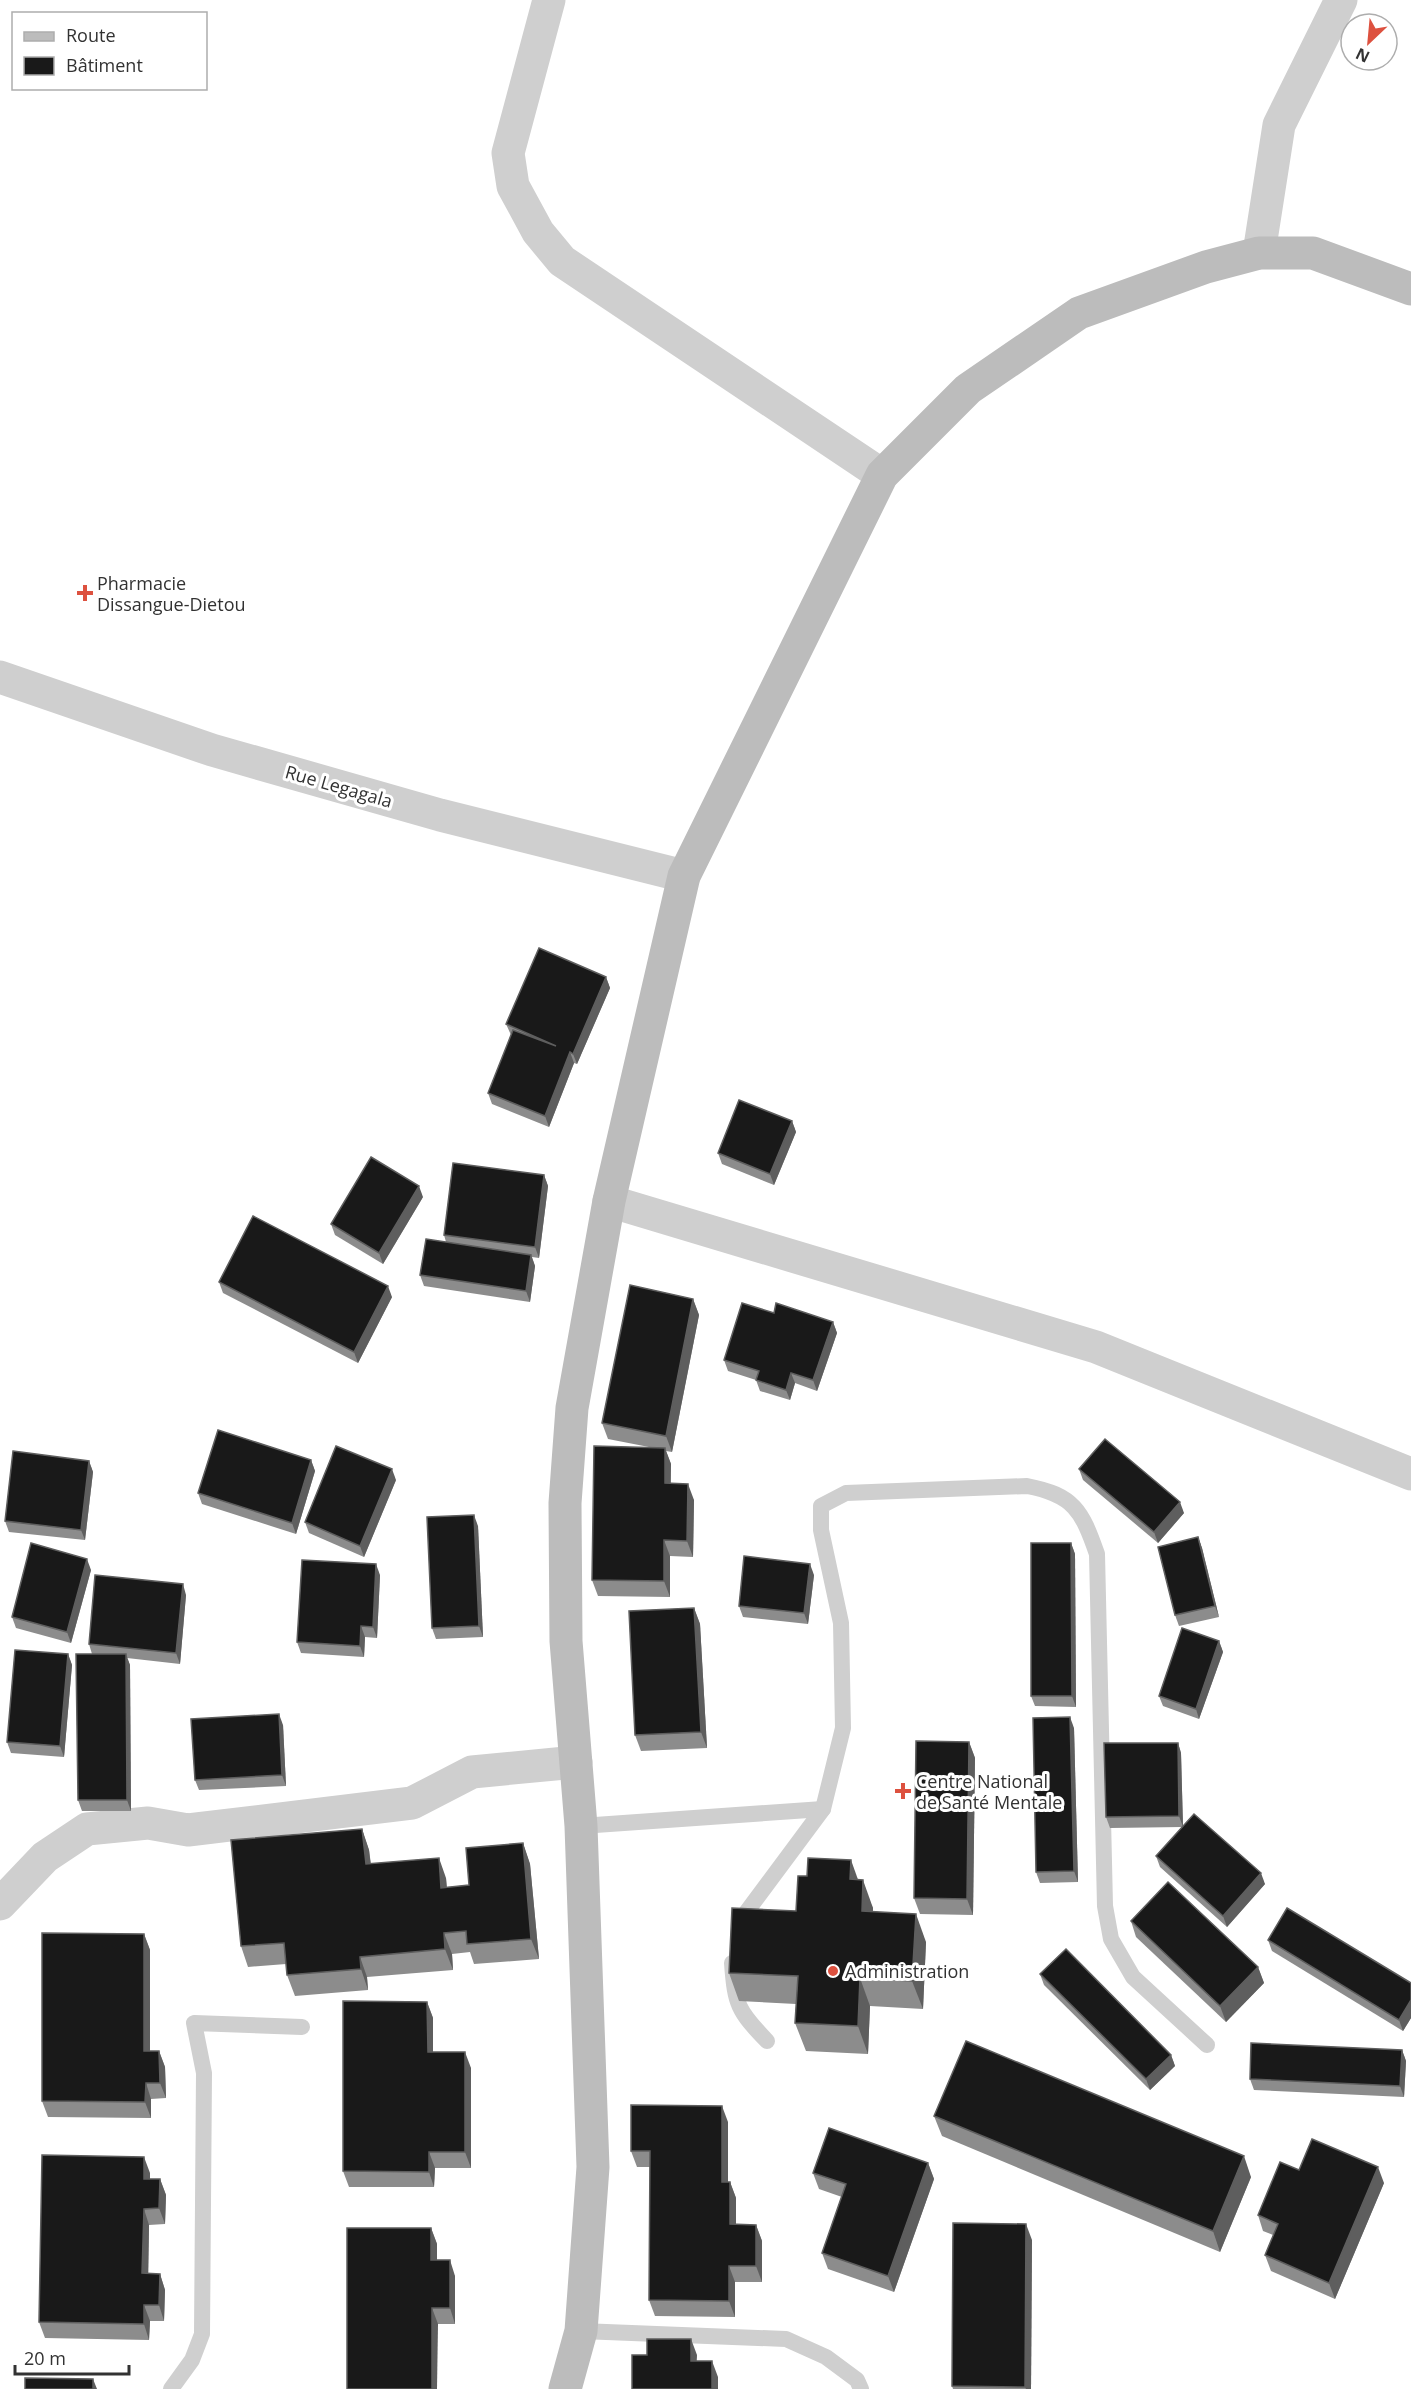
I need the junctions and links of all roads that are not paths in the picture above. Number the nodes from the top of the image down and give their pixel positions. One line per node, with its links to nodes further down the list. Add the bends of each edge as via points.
1 (549, 0): 5 (street, via 508,153 513,186 538,232 562,261)
2 (1341, 0): 3 (street, via 1279,125)
3 (1259, 253): 4 (street, via 1313,253); 5 (street, via 1206,267 1079,313 968,389)
4 (1411, 289)
5 (882, 475): 7 (street)
6 (0, 677): 7 (street, Rue Legagala, via 235,756 440,815)
7 (684, 876): 8 (street)
8 (609, 1201): 9 (street, via 1096,1347); 10 (street, via 572,1408 565,1503 566,1641)
9 (1411, 1474)
10 (576, 1762): 12 (street); 13 (street, via 472,1772 412,1803 188,1830 148,1823 87,1829 45,1857)
11 (823, 1809): 12 (lane); 15 (lane, via 742,1918 732,1959 734,1990 742,2015); 16 (lane, via 843,1728 841,1623 820,1530 820,1506 846,1493 1027,1486 1051,1491 1073,1505 1086,1522 1097,1554 1105,1906 1111,1940 1133,1977)
12 (581, 1826): 17 (street, via 593,2167)
13 (0, 1904)
14 (302, 2027): 18 (lane, via 194,2023 204,2073 202,2334 192,2360)
15 (767, 2041)
16 (1207, 2045)
17 (580, 2331): 19 (street); 20 (lane, via 786,2339 826,2357 857,2380)
18 (171, 2389)
19 (565, 2389)
20 (861, 2389)

